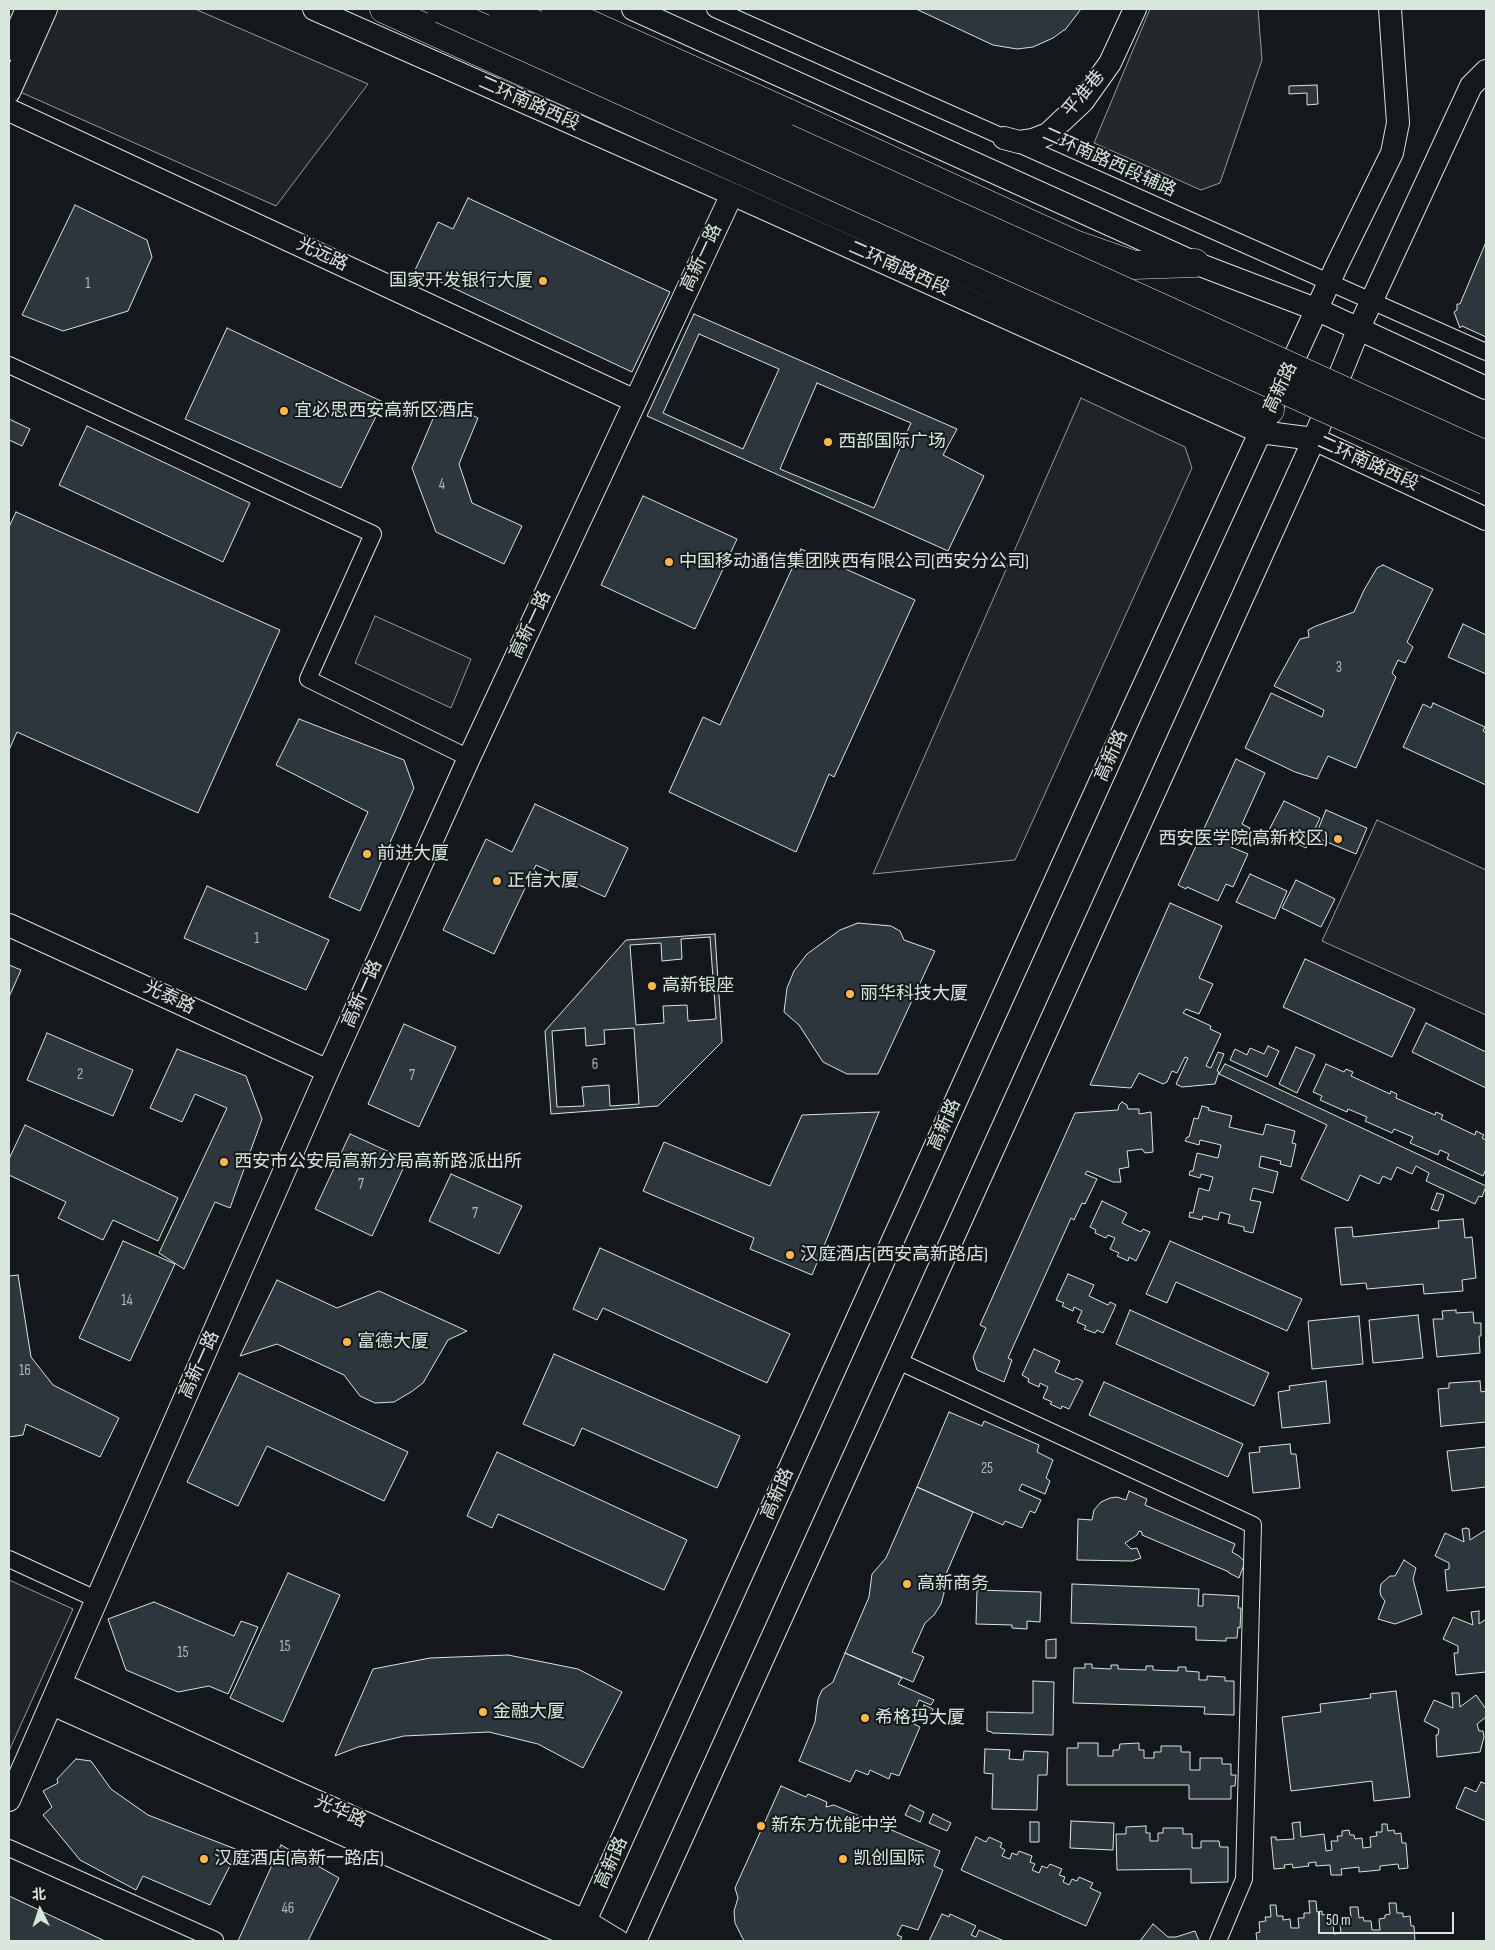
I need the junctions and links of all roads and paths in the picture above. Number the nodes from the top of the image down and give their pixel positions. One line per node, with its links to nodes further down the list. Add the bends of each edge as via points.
1 (27, 9): 12 (main road)
2 (46, 9): 14 (main road)
3 (314, 9): 17 (main road, 二环南路西段)
4 (384, 9): 27 (highway, via 698,151)
5 (440, 9): 30 (highway, 二环南路西段, bridge)
6 (502, 9): 29 (highway, bridge)
7 (556, 9): 18 (highway, bridge, via 1074,244 1134,265)
8 (633, 9): 18 (main road)
9 (715, 9): 16 (street, 二环南路西段辅路)
10 (1135, 9): 16 (main road, 平准巷, via 1110,63 1083,101 1048,134 1018,142)
11 (1390, 9): 19 (main road, 高新路, via 1398,124 1392,153)
12 (9, 49)
13 (1486, 71): 20 (main road, via 1471,86)
14 (9, 92)
15 (9, 110): 26 (main road, 光远路)
16 (1004, 138): 19 (street, 二环南路西段辅路)
17 (732, 194): 26 (main road, 高新一路); 27 (main road, 二环南路西段)
18 (1195, 263): 21 (main road)
19 (1329, 283): 20 (street, 二环南路西段辅路); 21 (main road, 高新路)
20 (1372, 300): 22 (main road); 23 (street, 二环南路西段辅路)
21 (1318, 310): 22 (main road); 27 (main road, 高新路)
22 (1359, 328): 25 (main road); 28 (main road)
23 (1486, 352)
24 (9, 365): 32 (street, via 373,534 308,679)
25 (1486, 388)
26 (635, 400): 32 (main road, 高新一路)
27 (1265, 421): 28 (main road, 二环南路西段); 41 (main road, 高新路)
28 (1314, 439): 31 (main road, 二环南路西段); 35 (main road)
29 (1486, 454)
30 (1486, 481)
31 (1486, 519)
32 (469, 758): 34 (main road, 高新一路)
33 (9, 925): 34 (main road, 光泰路)
34 (328, 1071): 37 (main road, 高新一路)
35 (896, 1360): 44 (main road); 45 (street, via 1253,1525 1244,1878)
36 (9, 1559): 37 (street)
37 (98, 1600): 38 (main road, 高新一路)
38 (56, 1694): 39 (main road, 高新一路); 41 (main road, 光华路, via 290,1790)
39 (11, 1790)
40 (9, 1848): 42 (street)
41 (581, 1936): 43 (main road, 光华路)
42 (215, 1940)
43 (618, 1941)
44 (635, 1941)
45 (1218, 1941)

